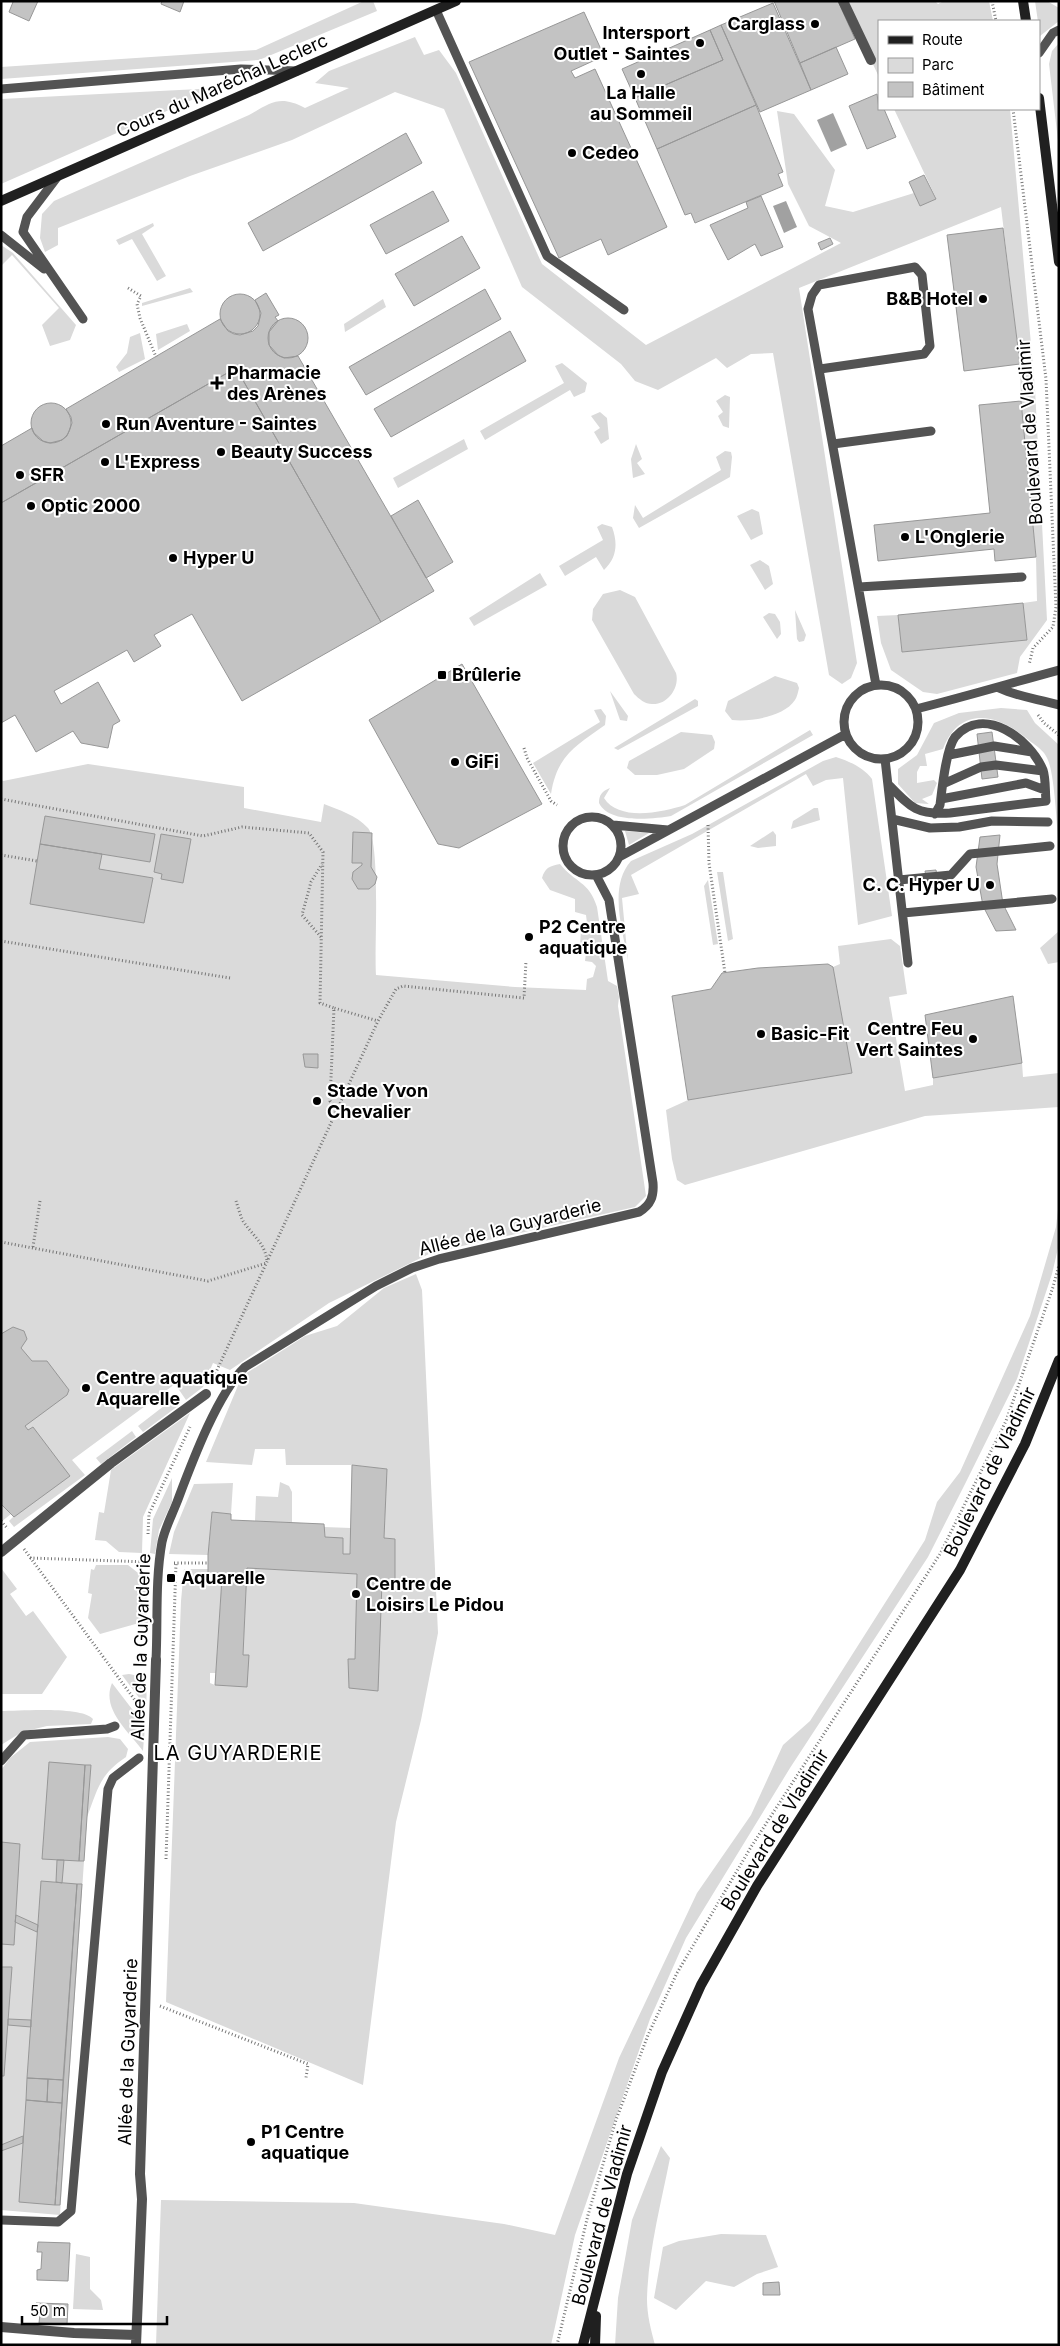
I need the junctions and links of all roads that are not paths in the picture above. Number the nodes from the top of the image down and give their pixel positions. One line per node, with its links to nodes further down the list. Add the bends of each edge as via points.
1 (456, 1): 4 (main road, Cours du Maréchal Leclerc)
2 (843, 1): 8 (street)
3 (1023, 1): 5 (main road)
4 (436, 10): 9 (main road, Cours du Maréchal Leclerc); 17 (lane, via 547,256)
5 (1026, 20)
6 (1059, 30): 7 (lane, via 1043,44)
7 (1040, 52)
8 (871, 60)
9 (297, 71): 10 (lane, via 241,70); 12 (main road, Cours du Maréchal Leclerc)
10 (1, 90)
11 (1040, 106): 15 (main road)
12 (58, 176): 13 (main road, Cours du Maréchal Leclerc); 16 (lane, via 26,217 23,232)
13 (1, 201)
14 (1, 235): 16 (lane)
15 (1059, 262)
16 (51, 274): 18 (lane)
17 (624, 310)
18 (83, 319)
19 (820, 369): 19 (lane, via 808,309 819,285 916,267 922,275 930,346 924,354); 21 (lane)
20 (931, 431): 21 (lane)
21 (833, 444): 23 (lane)
22 (1022, 577): 23 (lane)
23 (859, 587): 25 (lane)
24 (1059, 670): 26 (lane)
25 (876, 686): 28 (lane, via 895,687 906,694); 29 (lane, via 861,691 852,699 846,710)
26 (999, 688): 27 (lane); 28 (lane)
27 (1059, 705)
28 (916, 709): 32 (lane, via 918,727 914,738 897,756)
29 (846, 734): 32 (lane, via 861,754); 42 (lane)
30 (1032, 752): 31 (lane, via 994,746); 31 (lane, via 1014,733 1000,726 982,724 968,726 954,739); 33 (lane)
31 (949, 755): 35 (lane)
32 (885, 759): 34 (lane)
33 (1043, 772): 35 (lane, via 996,765 981,767); 36 (lane)
34 (888, 784): 38 (lane, via 911,807); 39 (lane)
35 (943, 784): 37 (lane)
36 (1045, 790): 37 (lane, via 1026,783); 38 (lane, via 1046,801)
37 (941, 799): 38 (lane)
38 (935, 814)
39 (892, 819): 40 (lane, via 930,828 992,821); 47 (lane)
40 (1048, 822)
41 (612, 825): 42 (lane); 44 (lane, via 621,840); 46 (lane, via 598,817 580,819 566,830 563,839 564,857 569,865 577,872)
42 (669, 830): 44 (lane)
43 (1050, 846): 47 (lane, via 970,854 952,875)
44 (619, 857): 45 (lane)
45 (610, 870): 46 (lane); 49 (lane)
46 (596, 875): 49 (lane)
47 (899, 880): 50 (lane)
48 (1052, 899): 50 (lane)
49 (609, 900): 55 (lane, Allée de la Guyarderie, via 653,1183 652,1199 639,1212 412,1268 376,1286 259,1357 236,1376 188,1474 162,1540)
50 (903, 913): 51 (lane)
51 (908, 963)
52 (1059, 1360): 60 (main road, Boulevard de Vladimir, via 1026,1444 960,1570 757,1886 701,1985 662,2072 644,2122 610,2236)
53 (206, 1394): 54 (street, via 112,1463)
54 (1, 1552)
55 (156, 1660): 62 (street, Allée de la Guyarderie)
56 (116, 1726): 58 (lane, via 24,1735)
57 (139, 1758): 59 (lane, via 112,1780 107,1797 71,2211 58,2222)
58 (1, 1761)
59 (1, 2220)
60 (596, 2300): 63 (main road, Boulevard de Vladimir); 64 (main road)
61 (1, 2327): 62 (street)
62 (136, 2340)
63 (583, 2345)
64 (595, 2345)

